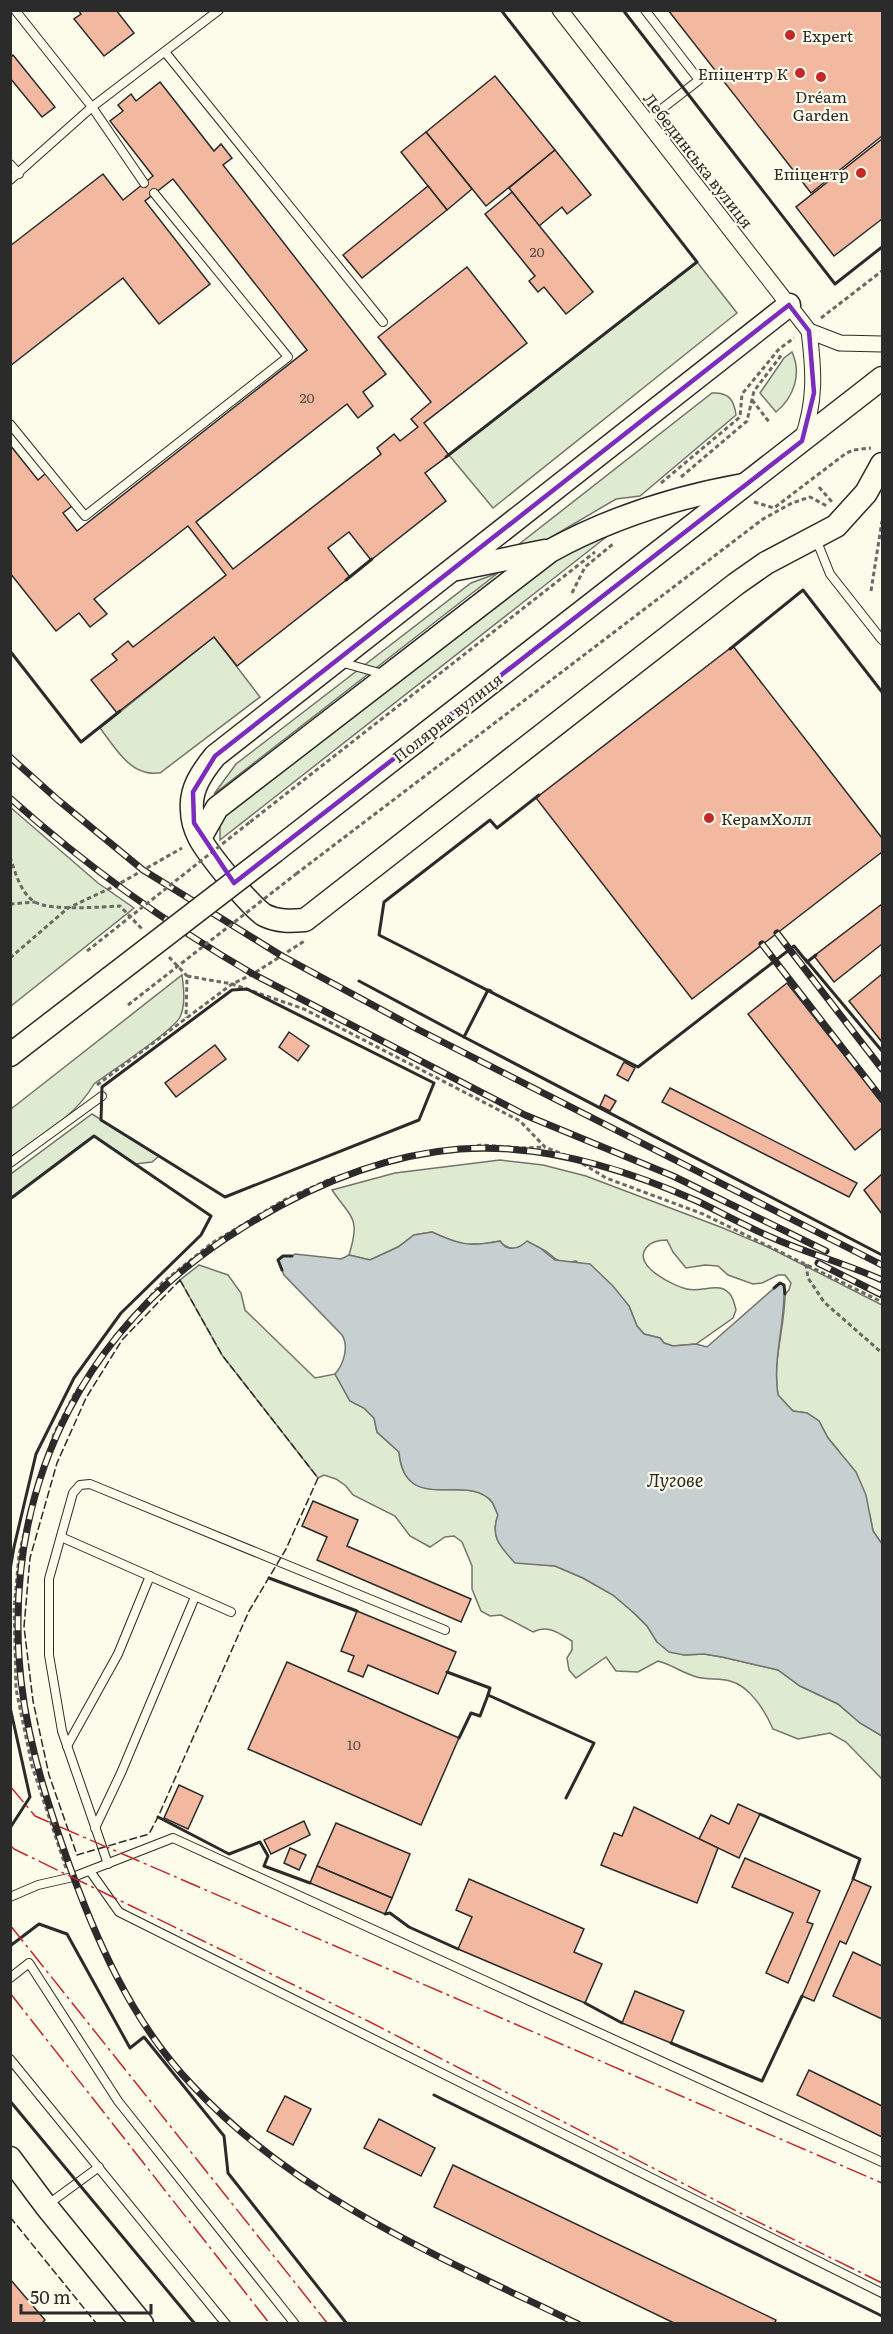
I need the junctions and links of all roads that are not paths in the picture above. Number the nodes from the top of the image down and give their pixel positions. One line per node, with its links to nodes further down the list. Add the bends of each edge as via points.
1 (15, 10): 6 (lane)
2 (219, 10): 5 (lane)
3 (560, 10): 7 (street, Лебединська вулиця)
4 (645, 10): 7 (lane, via 699,80)
5 (165, 51): 6 (lane); 14 (lane)
6 (92, 107): 9 (lane); 11 (lane)
7 (646, 122): 13 (street, Лебединська вулиця)
8 (10, 164): 9 (lane)
9 (19, 174): 10 (lane)
10 (10, 180)
11 (144, 183)
12 (154, 193): 18 (lane, via 288,357 85,516)
13 (789, 305): 15 (street, Лебединська вулиця); 24 (street)
14 (382, 322)
15 (808, 330): 16 (street, via 840,343); 19 (street, via 814,393)
16 (882, 344)
17 (882, 378): 19 (street, Полярна вулиця)
18 (10, 424)
19 (802, 441): 21 (street, Полярна вулиця)
20 (877, 456): 22 (street, via 866,493 836,526)
21 (739, 490): 23 (street, via 700,492 587,530); 29 (street, Полярна вулиця, bridge)
22 (816, 537): 25 (lane, via 830,574); 28 (street, via 765,563 736,584 308,928 262,914)
23 (550, 550): 24 (street); 27 (street)
24 (453, 570): 26 (street)
25 (882, 640)
26 (338, 661): 27 (lane); 28 (street, via 215,756 202,772 191,808)
27 (387, 675): 28 (street, via 217,808)
28 (200, 838)
29 (10, 1055)
30 (102, 1096): 31 (lane)
31 (10, 1163)
32 (61, 1537): 33 (lane); 36 (lane, via 73,1493 80,1485 90,1484); 37 (lane, via 49,1579 49,1655)
33 (150, 1576): 34 (lane); 37 (lane, via 118,1654)
34 (195, 1597): 35 (lane); 38 (lane)
35 (231, 1612)
36 (445, 1630)
37 (67, 1746): 38 (lane)
38 (95, 1828): 39 (lane)
39 (108, 1864): 40 (lane); 45 (lane, via 173,1838)
40 (90, 1871): 41 (lane); 48 (lane, via 119,1912)
41 (10, 1897)
42 (10, 1978): 51 (lane, via 29,1963 118,2101)
43 (10, 2059): 46 (lane)
44 (10, 2158): 47 (street)
45 (882, 2162)
46 (99, 2167): 47 (lane); 50 (lane)
47 (46, 2206): 49 (street)
48 (882, 2293)
49 (142, 2324)
50 (226, 2324)
51 (295, 2324)

